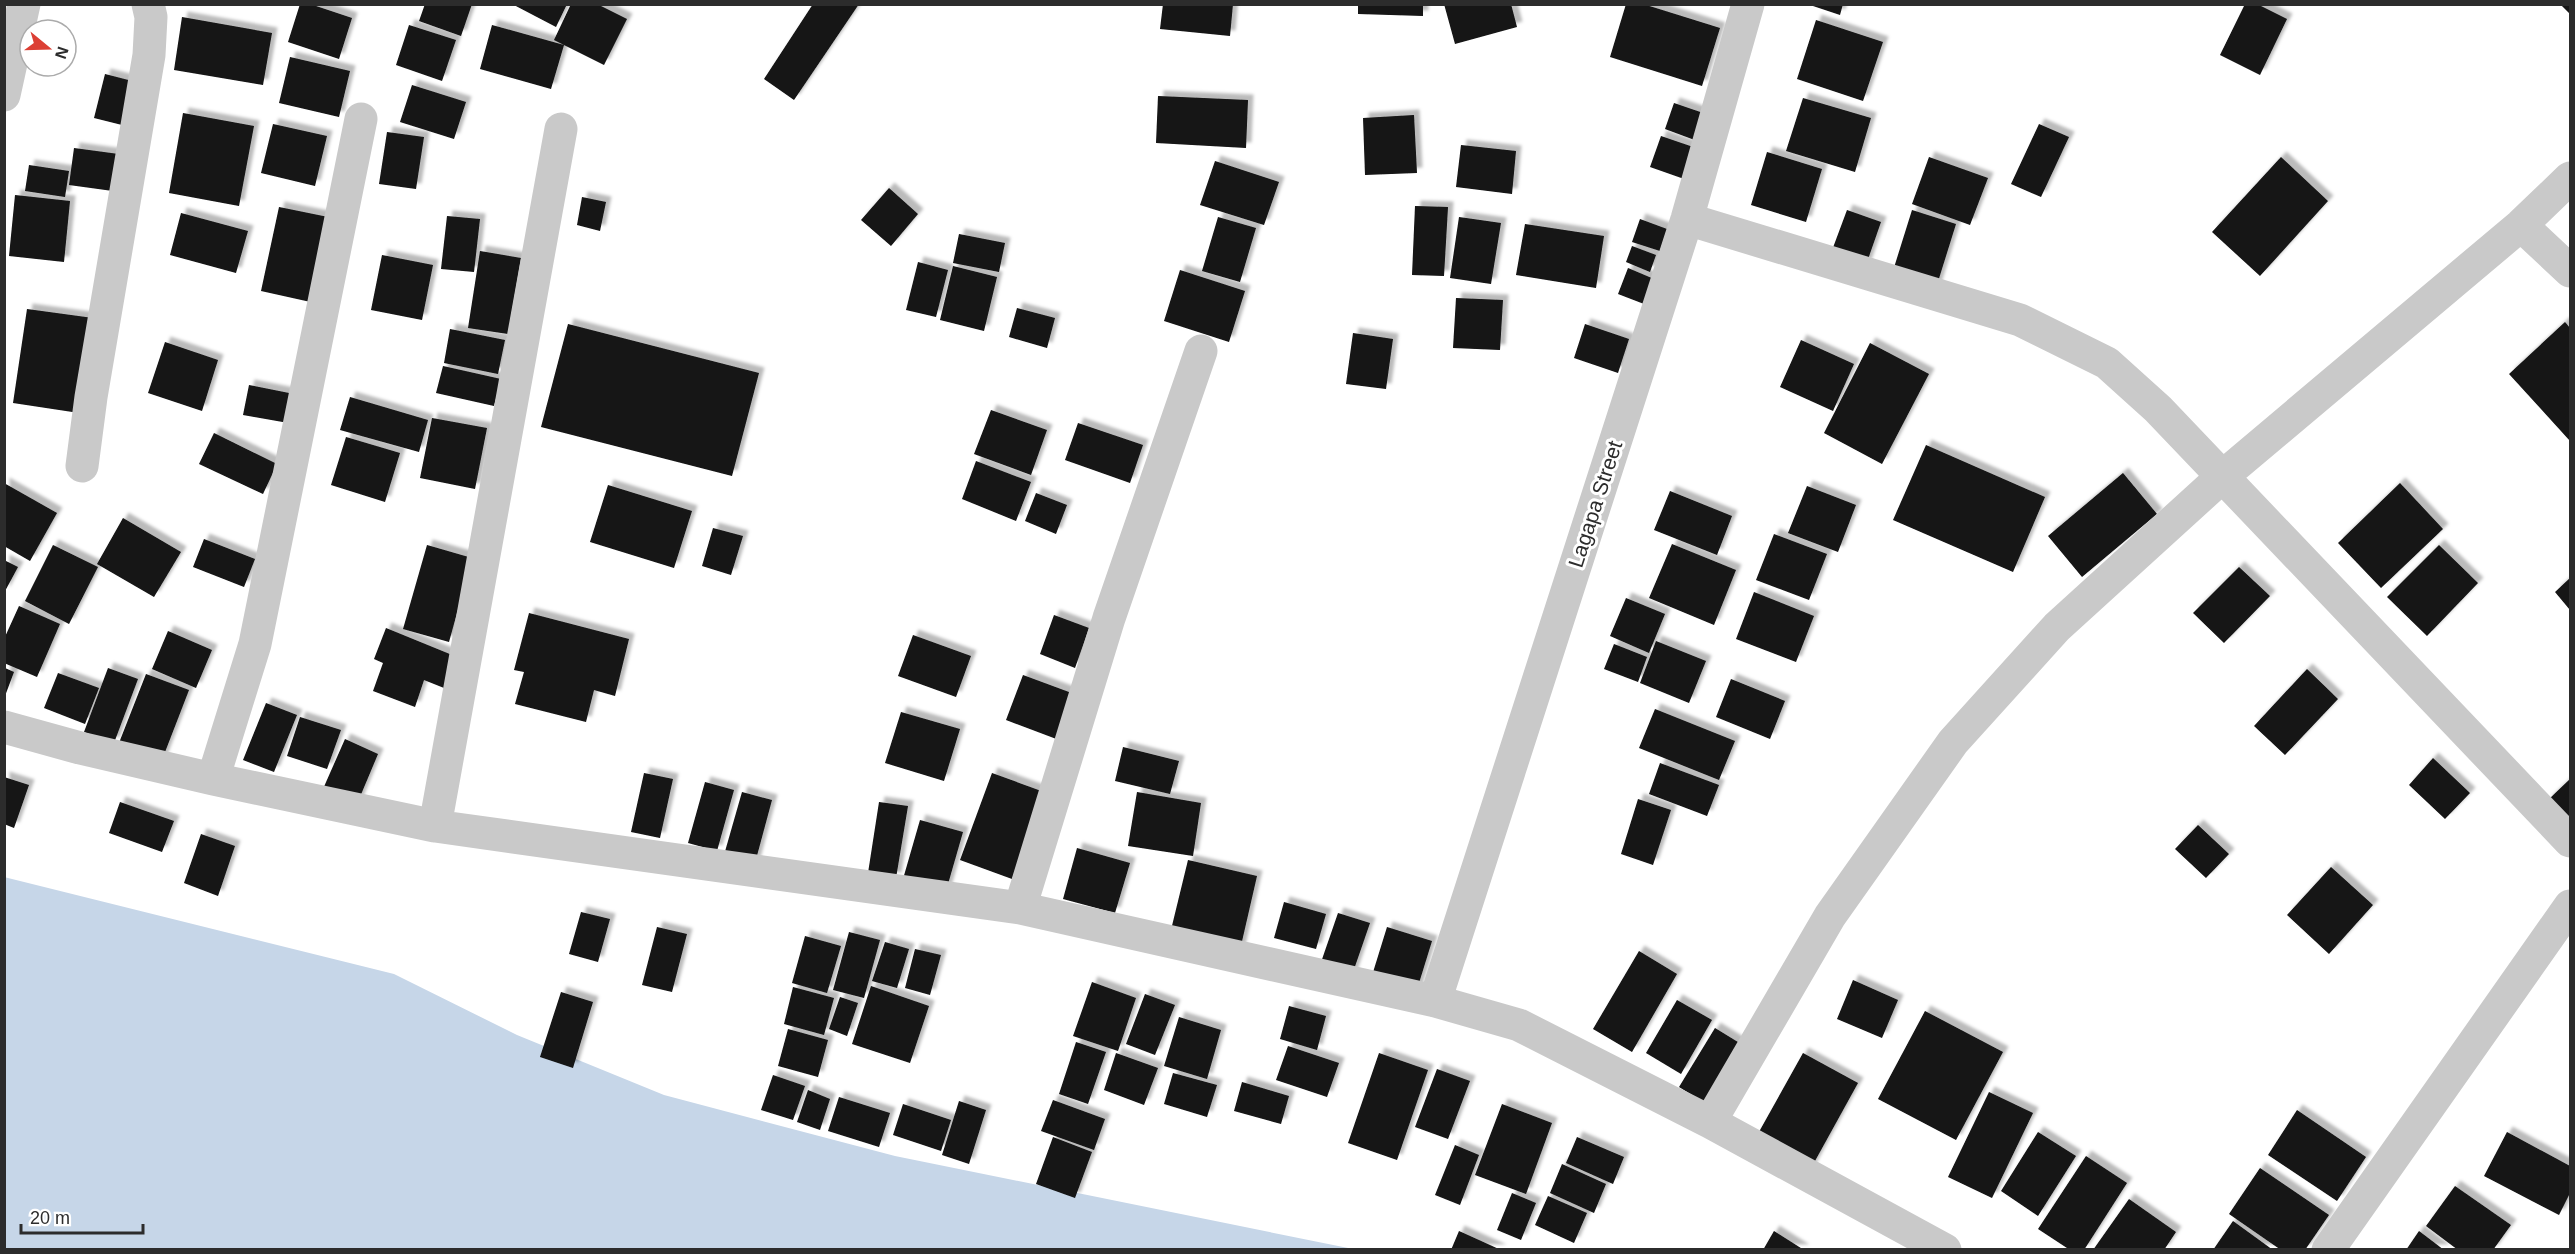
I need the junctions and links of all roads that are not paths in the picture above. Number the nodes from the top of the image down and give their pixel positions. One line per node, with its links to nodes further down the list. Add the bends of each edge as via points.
1 (24, 4): 4 (street)
2 (148, 4): 12 (street, via 148,55)
3 (1748, 4): 8 (street, Lagapa Street)
4 (4, 95)
5 (361, 119): 15 (street, via 255,644)
6 (561, 129): 16 (street)
7 (2571, 178): 9 (street)
8 (1687, 219): 13 (street, via 2020,320 2107,363 2158,408); 20 (street, Lagapa Street)
9 (2521, 225): 10 (street); 13 (street)
10 (2571, 271)
11 (1201, 351): 19 (street, via 1109,618)
12 (82, 466)
13 (2223, 476): 17 (street); 21 (street, via 2056,627 1953,742 1830,916)
14 (4, 727): 15 (street)
15 (213, 779): 16 (street)
16 (435, 826): 19 (street)
17 (2571, 841)
18 (2571, 906): 23 (street)
19 (1020, 908): 20 (street)
20 (1435, 1001): 21 (street, via 1519,1025)
21 (1710, 1122): 22 (street)
22 (1945, 1250)
23 (2328, 1250)

